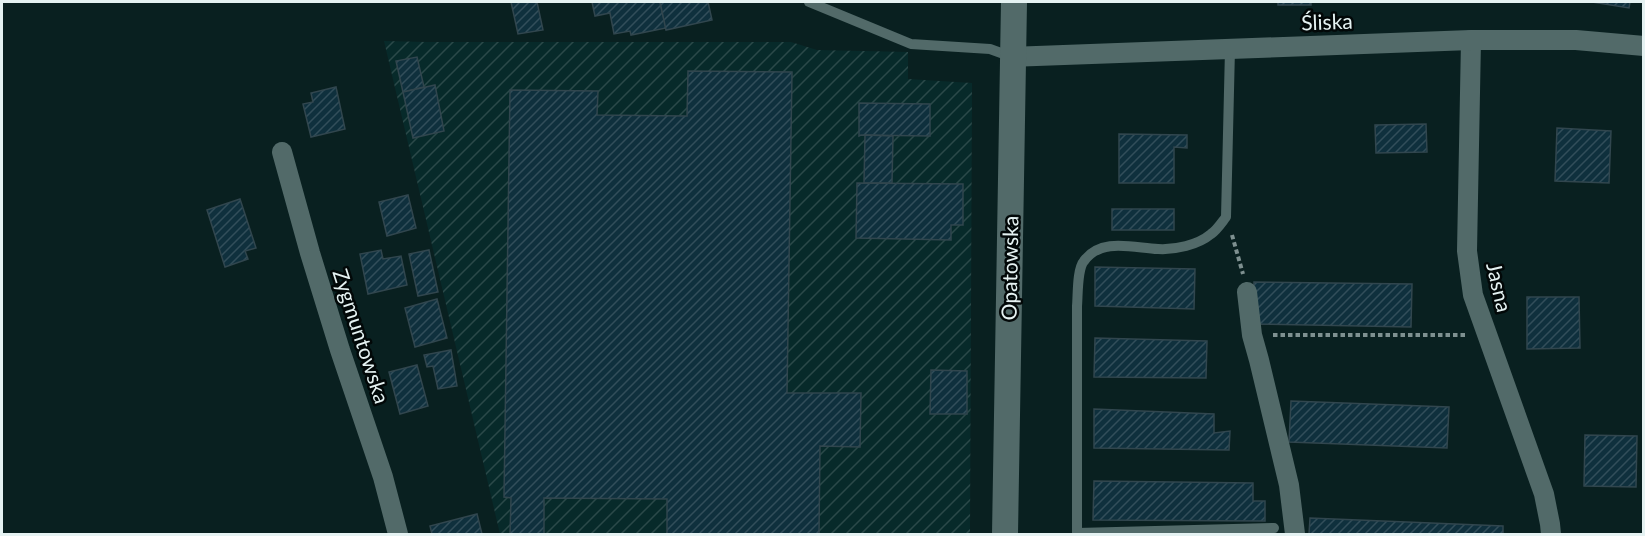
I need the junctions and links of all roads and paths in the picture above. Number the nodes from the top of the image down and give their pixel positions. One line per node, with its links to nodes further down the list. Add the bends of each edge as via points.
1 (809, 2): 6 (lane, via 911,44 990,49)
2 (1014, 2): 6 (street, Opatowska)
3 (1471, 40): 4 (street, Śliska, via 1576,40); 5 (street, Śliska); 11 (street, Jasna, via 1467,251 1473,295)
4 (1644, 46)
5 (1230, 49): 6 (street, Śliska); 8 (lane)
6 (1012, 57): 14 (street, Opatowska)
7 (282, 152): 13 (street, Zygmuntowska)
8 (1226, 217): 9 (path); 12 (lane, via 1211,235 1188,246 1160,249 1115,245 1095,251 1082,262 1077,306 1077,532)
9 (1247, 292): 10 (street)
10 (1252, 335): 11 (path); 15 (street, via 1289,485)
11 (1488, 336): 16 (street, Jasna, via 1544,494)
12 (1274, 528)
13 (398, 534)
14 (1005, 534)
15 (1295, 534)
16 (1551, 534)

